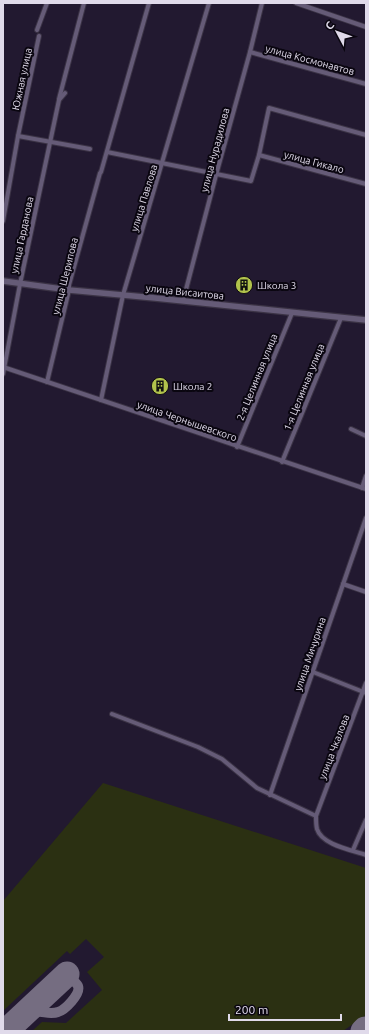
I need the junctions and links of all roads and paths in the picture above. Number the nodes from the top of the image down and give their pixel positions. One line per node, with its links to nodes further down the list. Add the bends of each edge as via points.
1 (47, 3): 8 (street)
2 (84, 3): 13 (street, улица Гарданова)
3 (149, 3): 18 (street, улица Шерипова)
4 (209, 3): 20 (street, улица Павлова)
5 (262, 3): 10 (street, улица Нурадилова)
6 (296, 3): 7 (street)
7 (366, 27)
8 (37, 30)
9 (39, 36): 15 (street, Южная улица)
10 (250, 52): 11 (street, улица Космонавтов); 21 (street, улица Нурадилова)
11 (366, 84)
12 (65, 93): 13 (street, улица Гарданова)
13 (59, 100): 16 (street, улица Гарданова)
14 (366, 135): 19 (street, via 269,108)
15 (18, 136): 16 (street); 23 (street, Южная улица)
16 (51, 142): 17 (street); 25 (street, улица Гарданова)
17 (90, 149)
18 (107, 152): 20 (street); 26 (street, улица Шерипова)
19 (259, 156): 21 (street, via 251,181); 22 (street, улица Гикало)
20 (162, 163): 21 (street); 27 (street, улица Павлова)
21 (216, 175): 28 (street, улица Нурадилова)
22 (366, 184)
23 (3, 221)
24 (3, 281): 25 (street, улица Висаитова)
25 (20, 284): 26 (street, улица Висаитова); 32 (street, улица Гарданова)
26 (69, 290): 27 (street, улица Висаитова); 34 (street, улица Шерипова)
27 (123, 295): 28 (street, улица Висаитова); 35 (street, улица Павлова)
28 (183, 301): 29 (street, улица Висаитова)
29 (292, 313): 30 (street, улица Висаитова); 38 (street, 2-я Целинная улица)
30 (340, 318): 31 (street, улица Висаитова); 39 (street, 1-я Целинная улица)
31 (366, 320)
32 (4, 368): 33 (street, улица Гарданова); 34 (street, улица Чернышевского)
33 (3, 374)
34 (47, 382): 35 (street, улица Чернышевского)
35 (101, 400): 38 (street, улица Чернышевского)
36 (351, 429): 37 (street)
37 (366, 436)
38 (237, 447): 39 (street, улица Чернышевского)
39 (282, 462): 41 (street, улица Чернышевского)
40 (366, 476): 41 (street)
41 (364, 489)
42 (366, 518): 43 (street, улица Мичурина)
43 (343, 584): 44 (street); 45 (street, улица Мичурина)
44 (366, 592)
45 (312, 672): 47 (street); 49 (street, улица Мичурина)
46 (366, 683): 47 (street, улица Чкалова)
47 (364, 692): 50 (street, улица Чкалова)
48 (112, 714): 49 (street, via 198,747 222,759 257,788)
49 (270, 795): 50 (street)
50 (316, 816): 52 (street, via 317,830 325,840)
51 (366, 820): 52 (street)
52 (353, 850): 53 (street)
53 (366, 855)

